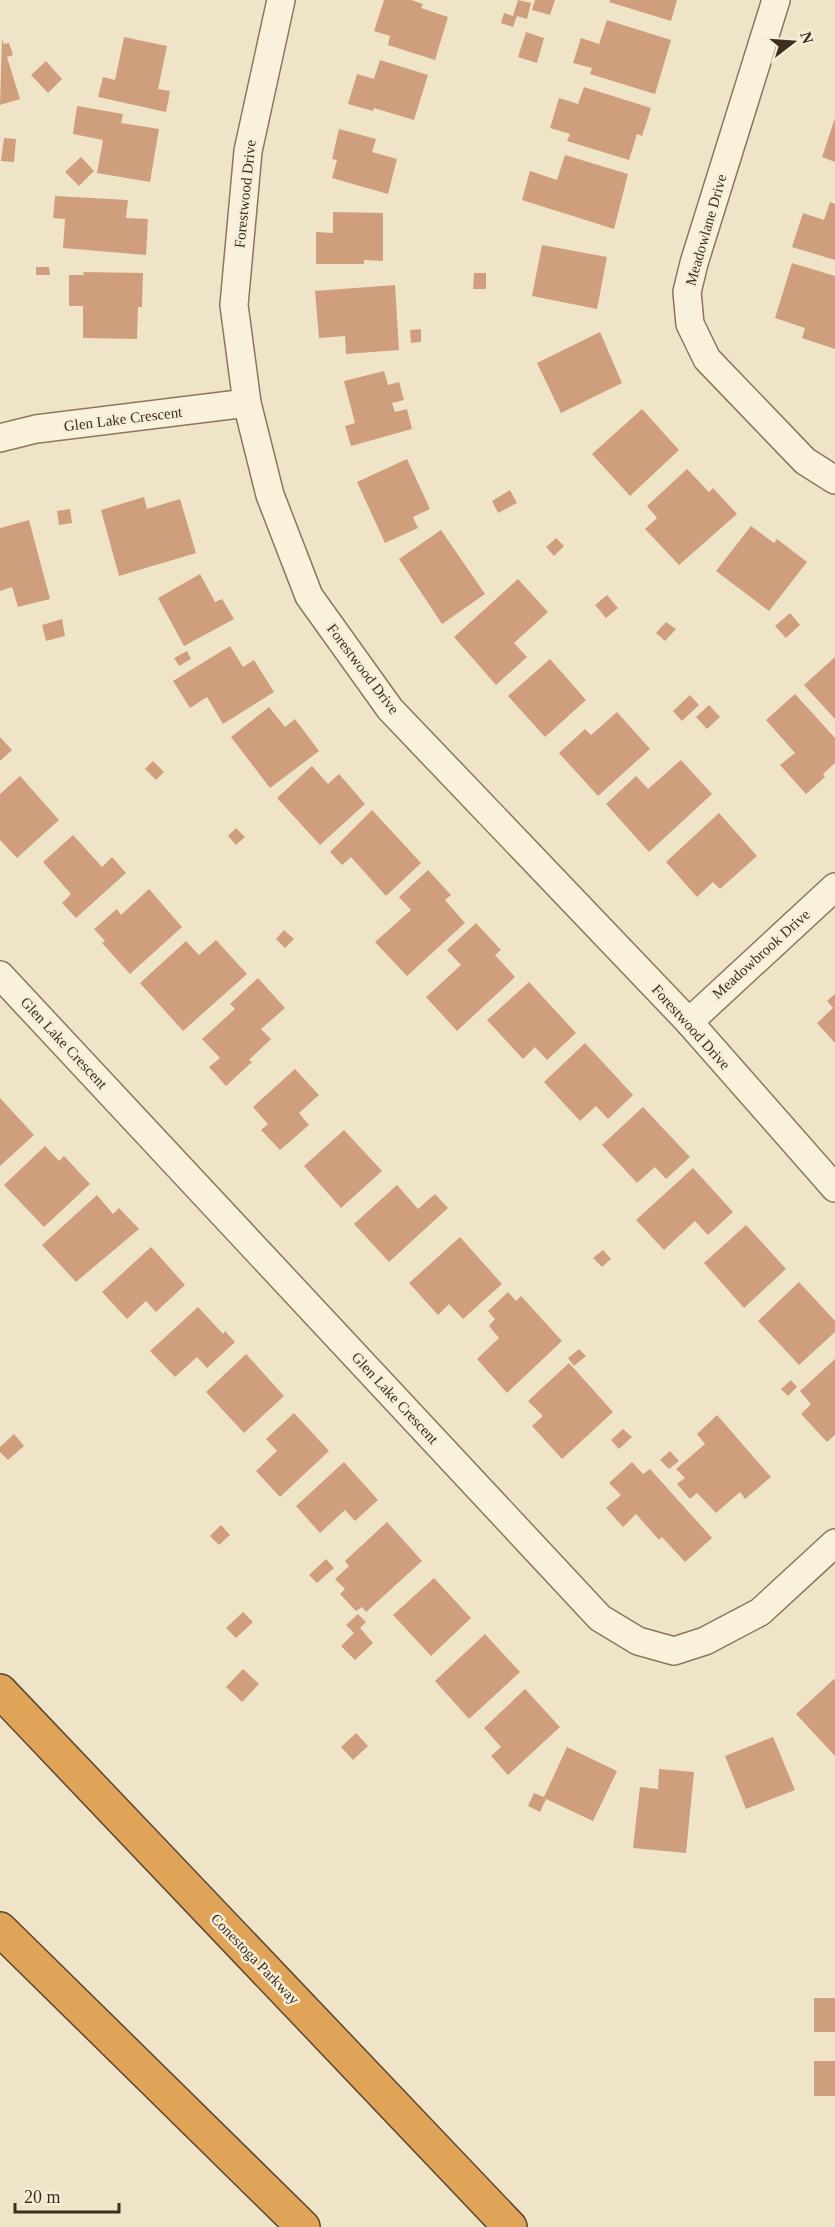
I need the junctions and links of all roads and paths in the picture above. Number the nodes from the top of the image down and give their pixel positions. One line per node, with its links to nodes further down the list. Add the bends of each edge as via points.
1 (776, 0): 5 (street, Meadowlane Drive, via 694,263 687,292 690,324 707,359 805,461)
2 (279, 1): 3 (street, Forestwood Drive, via 248,151 234,305)
3 (247, 403): 4 (street, Glen Lake Crescent, via 36,429); 8 (street, Forestwood Drive, via 270,495 309,596 390,709)
4 (0, 438)
5 (835, 480)
6 (835, 887): 8 (street, Meadowbrook Drive)
7 (0, 975): 10 (street, Glen Lake Crescent, via 600,1618 638,1641 674,1651 705,1641 760,1612)
8 (689, 1022): 9 (street, Forestwood Drive)
9 (835, 1188)
10 (835, 1543)
11 (0, 1691): 14 (highway, Conestoga Parkway)
12 (0, 1929): 13 (highway)
13 (303, 2227)
14 (510, 2227)

